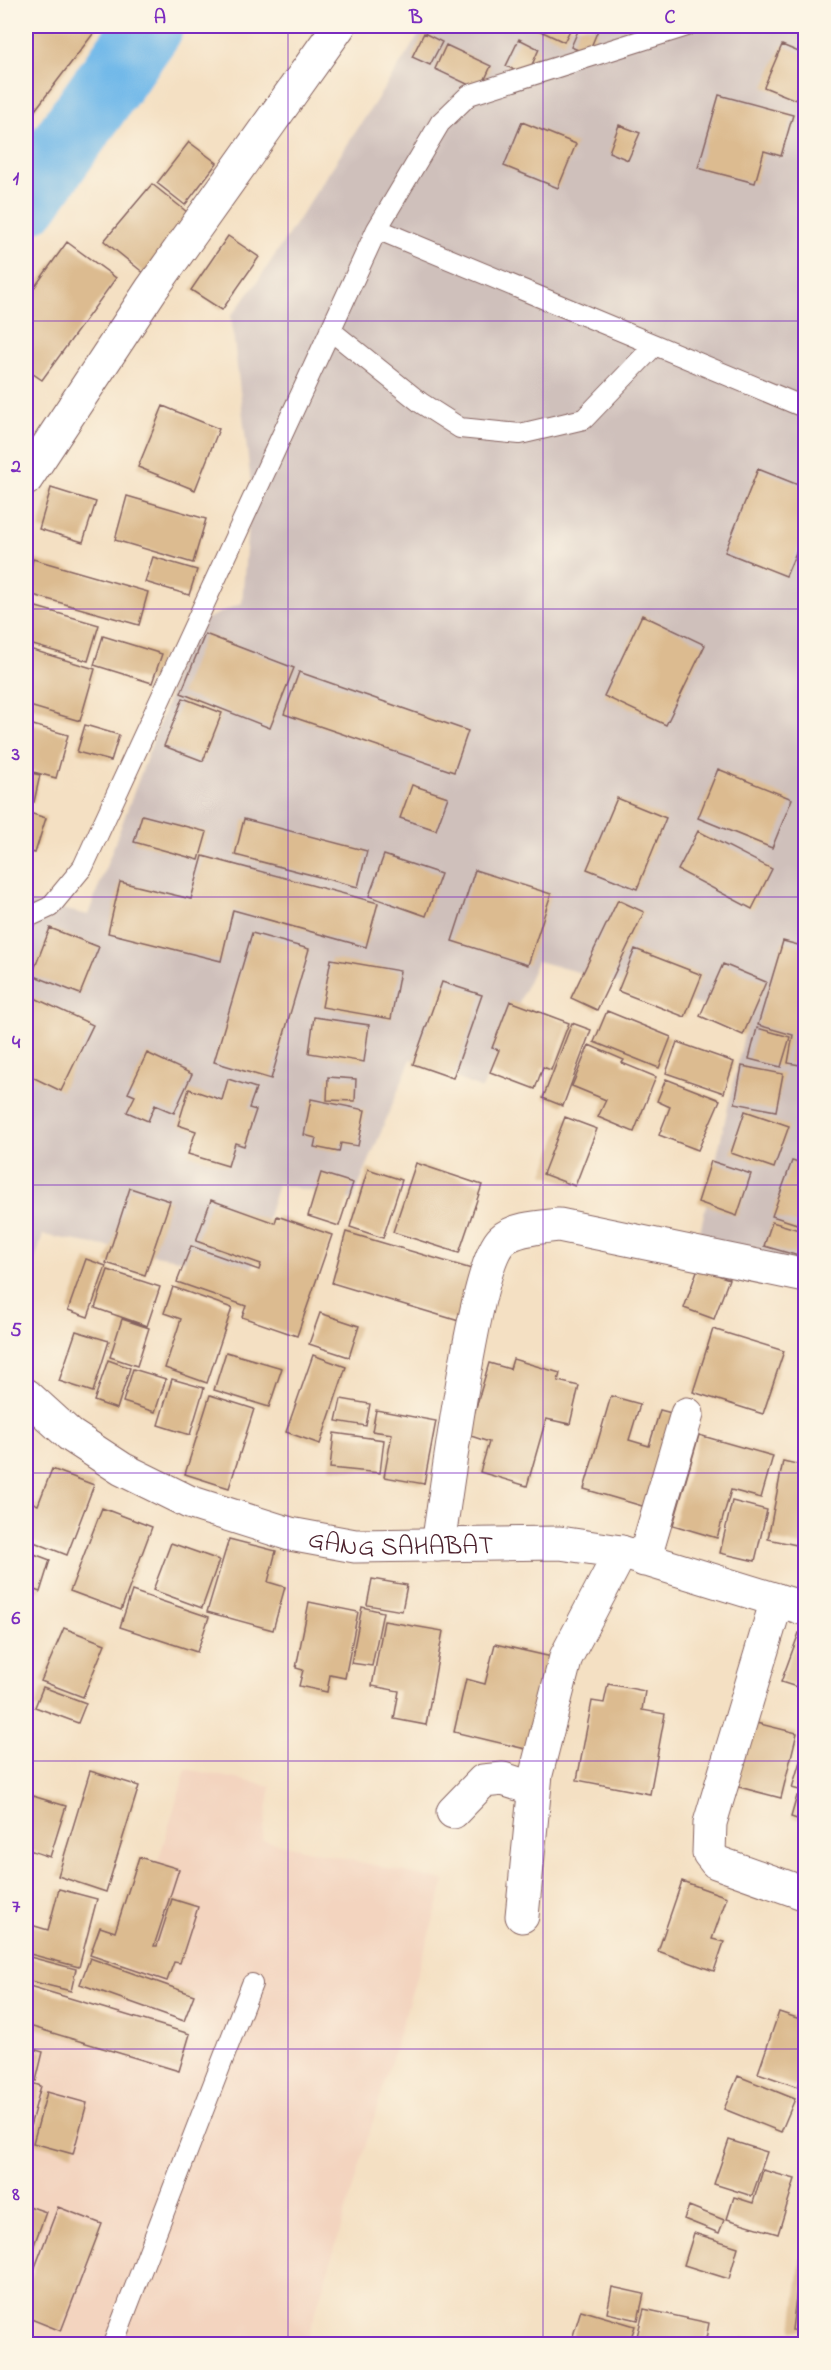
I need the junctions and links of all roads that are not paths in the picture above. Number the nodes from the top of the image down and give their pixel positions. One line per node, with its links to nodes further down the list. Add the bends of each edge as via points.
1 (339, 26): 7 (street, via 158,281)
2 (687, 26): 3 (lane, via 469,96 440,123)
3 (377, 229): 4 (lane); 5 (lane)
4 (330, 330): 5 (lane, via 421,403 460,428 520,434 584,419); 8 (lane, via 83,867 50,907)
5 (655, 345): 6 (lane)
6 (806, 408)
7 (26, 479)
8 (26, 918)
9 (806, 1276): 12 (street, via 559,1225 526,1230 502,1240 487,1266 477,1308)
10 (26, 1395): 12 (street, GANG SAHABAT, via 70,1435 98,1454 189,1502 290,1534 355,1546)
11 (687, 1414): 13 (street)
12 (438, 1545): 13 (street, GANG SAHABAT, via 560,1543)
13 (633, 1556): 14 (street, GANG SAHABAT); 15 (street, via 566,1658)
14 (791, 1604): 17 (street, via 710,1822 709,1853 716,1863)
15 (534, 1789): 16 (street, via 503,1779 483,1781); 18 (street)
16 (453, 1812)
17 (806, 1894)
18 (522, 1916)
19 (252, 1984): 20 (lane)
20 (112, 2344)

